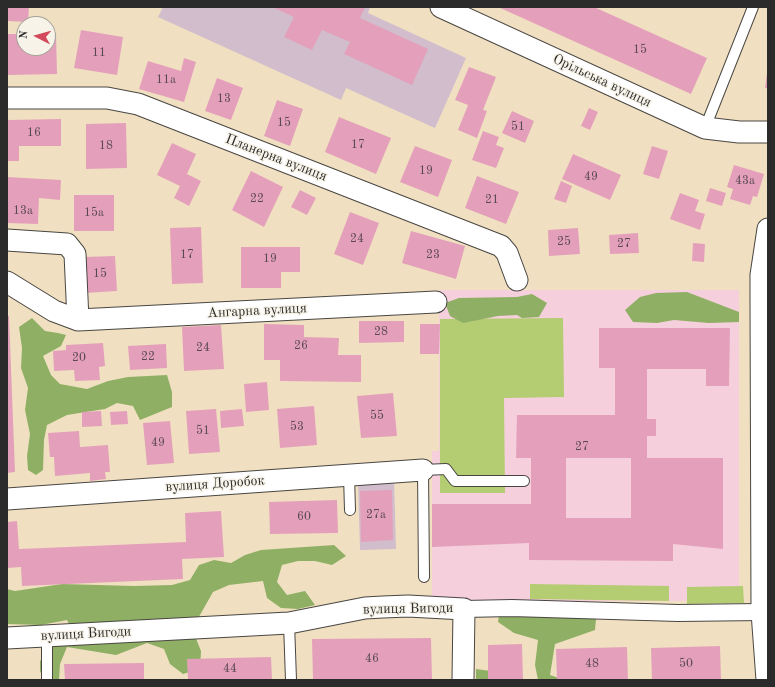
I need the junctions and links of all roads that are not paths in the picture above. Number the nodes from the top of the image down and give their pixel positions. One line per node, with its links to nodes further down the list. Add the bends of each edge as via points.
1 (441, 7): 4 (street, Орільська вулиця)
2 (753, 7): 4 (lane)
3 (7, 98): 8 (street, Планерна вулиця, via 107,98 138,104 501,246 507,253)
4 (705, 128): 5 (street, Орільська вулиця)
5 (768, 132)
6 (768, 229): 12 (street, via 761,275)
7 (7, 240): 11 (street, via 66,244 75,254)
8 (517, 280)
9 (7, 282): 11 (street, Ангарна вулиця, via 54,311)
10 (436, 302): 11 (street, Ангарна вулиця)
11 (78, 320)
12 (765, 454): 20 (street)
13 (423, 470): 14 (street, вулиця Доробок); 15 (lane, via 446,469 455,481); 18 (lane)
14 (349, 475): 16 (street, вулиця Доробок); 17 (lane)
15 (524, 481)
16 (7, 499)
17 (350, 510)
18 (424, 577)
19 (464, 609): 20 (street, вулиця Вигоди); 21 (street, вулиця Вигоди, via 408,606 365,608); 26 (street)
20 (762, 612): 27 (street)
21 (290, 623): 22 (street, вулиця Вигоди); 25 (lane)
22 (47, 636): 23 (street, вулиця Вигоди); 24 (lane)
23 (7, 638)
24 (47, 680)
25 (291, 680)
26 (463, 680)
27 (767, 680)

